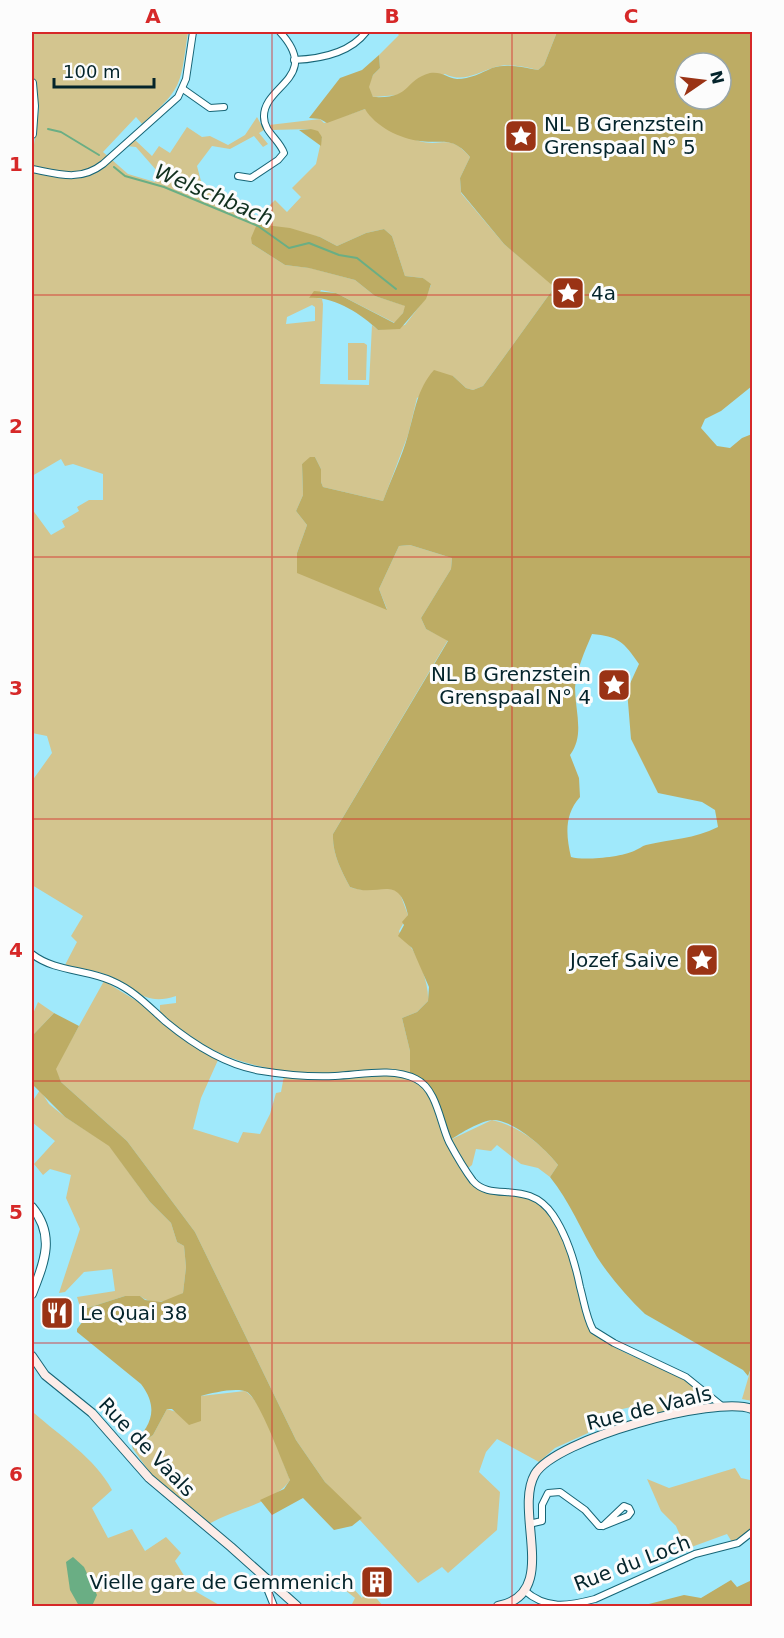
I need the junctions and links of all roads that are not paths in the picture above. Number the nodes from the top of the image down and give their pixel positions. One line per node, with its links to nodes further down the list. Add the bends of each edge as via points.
1 (193, 32): 6 (street)
2 (280, 32): 4 (street, via 290,45)
3 (366, 32): 4 (street, via 331,55)
4 (294, 60): 10 (street, via 290,77 264,113 267,129 282,148 282,157 251,178)
5 (32, 83): 8 (street)
6 (183, 89): 7 (street, via 210,108); 9 (street, via 92,172 73,177)
7 (224, 107)
8 (32, 134)
9 (32, 169)
10 (238, 176)
11 (32, 954): 15 (street, via 55,967 121,985 188,1039 236,1065 317,1076 382,1073 416,1079 432,1098 450,1144 476,1184 528,1194 541,1200 553,1216 573,1259 593,1330 687,1377)
12 (32, 1207): 13 (street, via 42,1221 47,1244)
13 (32, 1294)
14 (32, 1356): 20 (main road, Rue de Vaals, via 45,1375 92,1413 149,1478)
15 (722, 1406): 16 (main road, Rue de Vaals); 17 (main road, Rue de Vaals, via 611,1431 557,1453 532,1482 527,1501)
16 (753, 1409)
17 (529, 1524): 18 (street, via 542,1521 544,1498 560,1492); 21 (main road, Rue de Vaals, via 533,1566)
18 (603, 1526)
19 (753, 1532): 21 (street, Rue du Loch, via 738,1543 694,1554 587,1601 550,1606)
20 (262, 1574): 22 (street); 23 (main road, Rue de Vaals)
21 (524, 1590): 24 (main road, via 512,1601)
22 (273, 1606)
23 (297, 1606)
24 (498, 1606)

